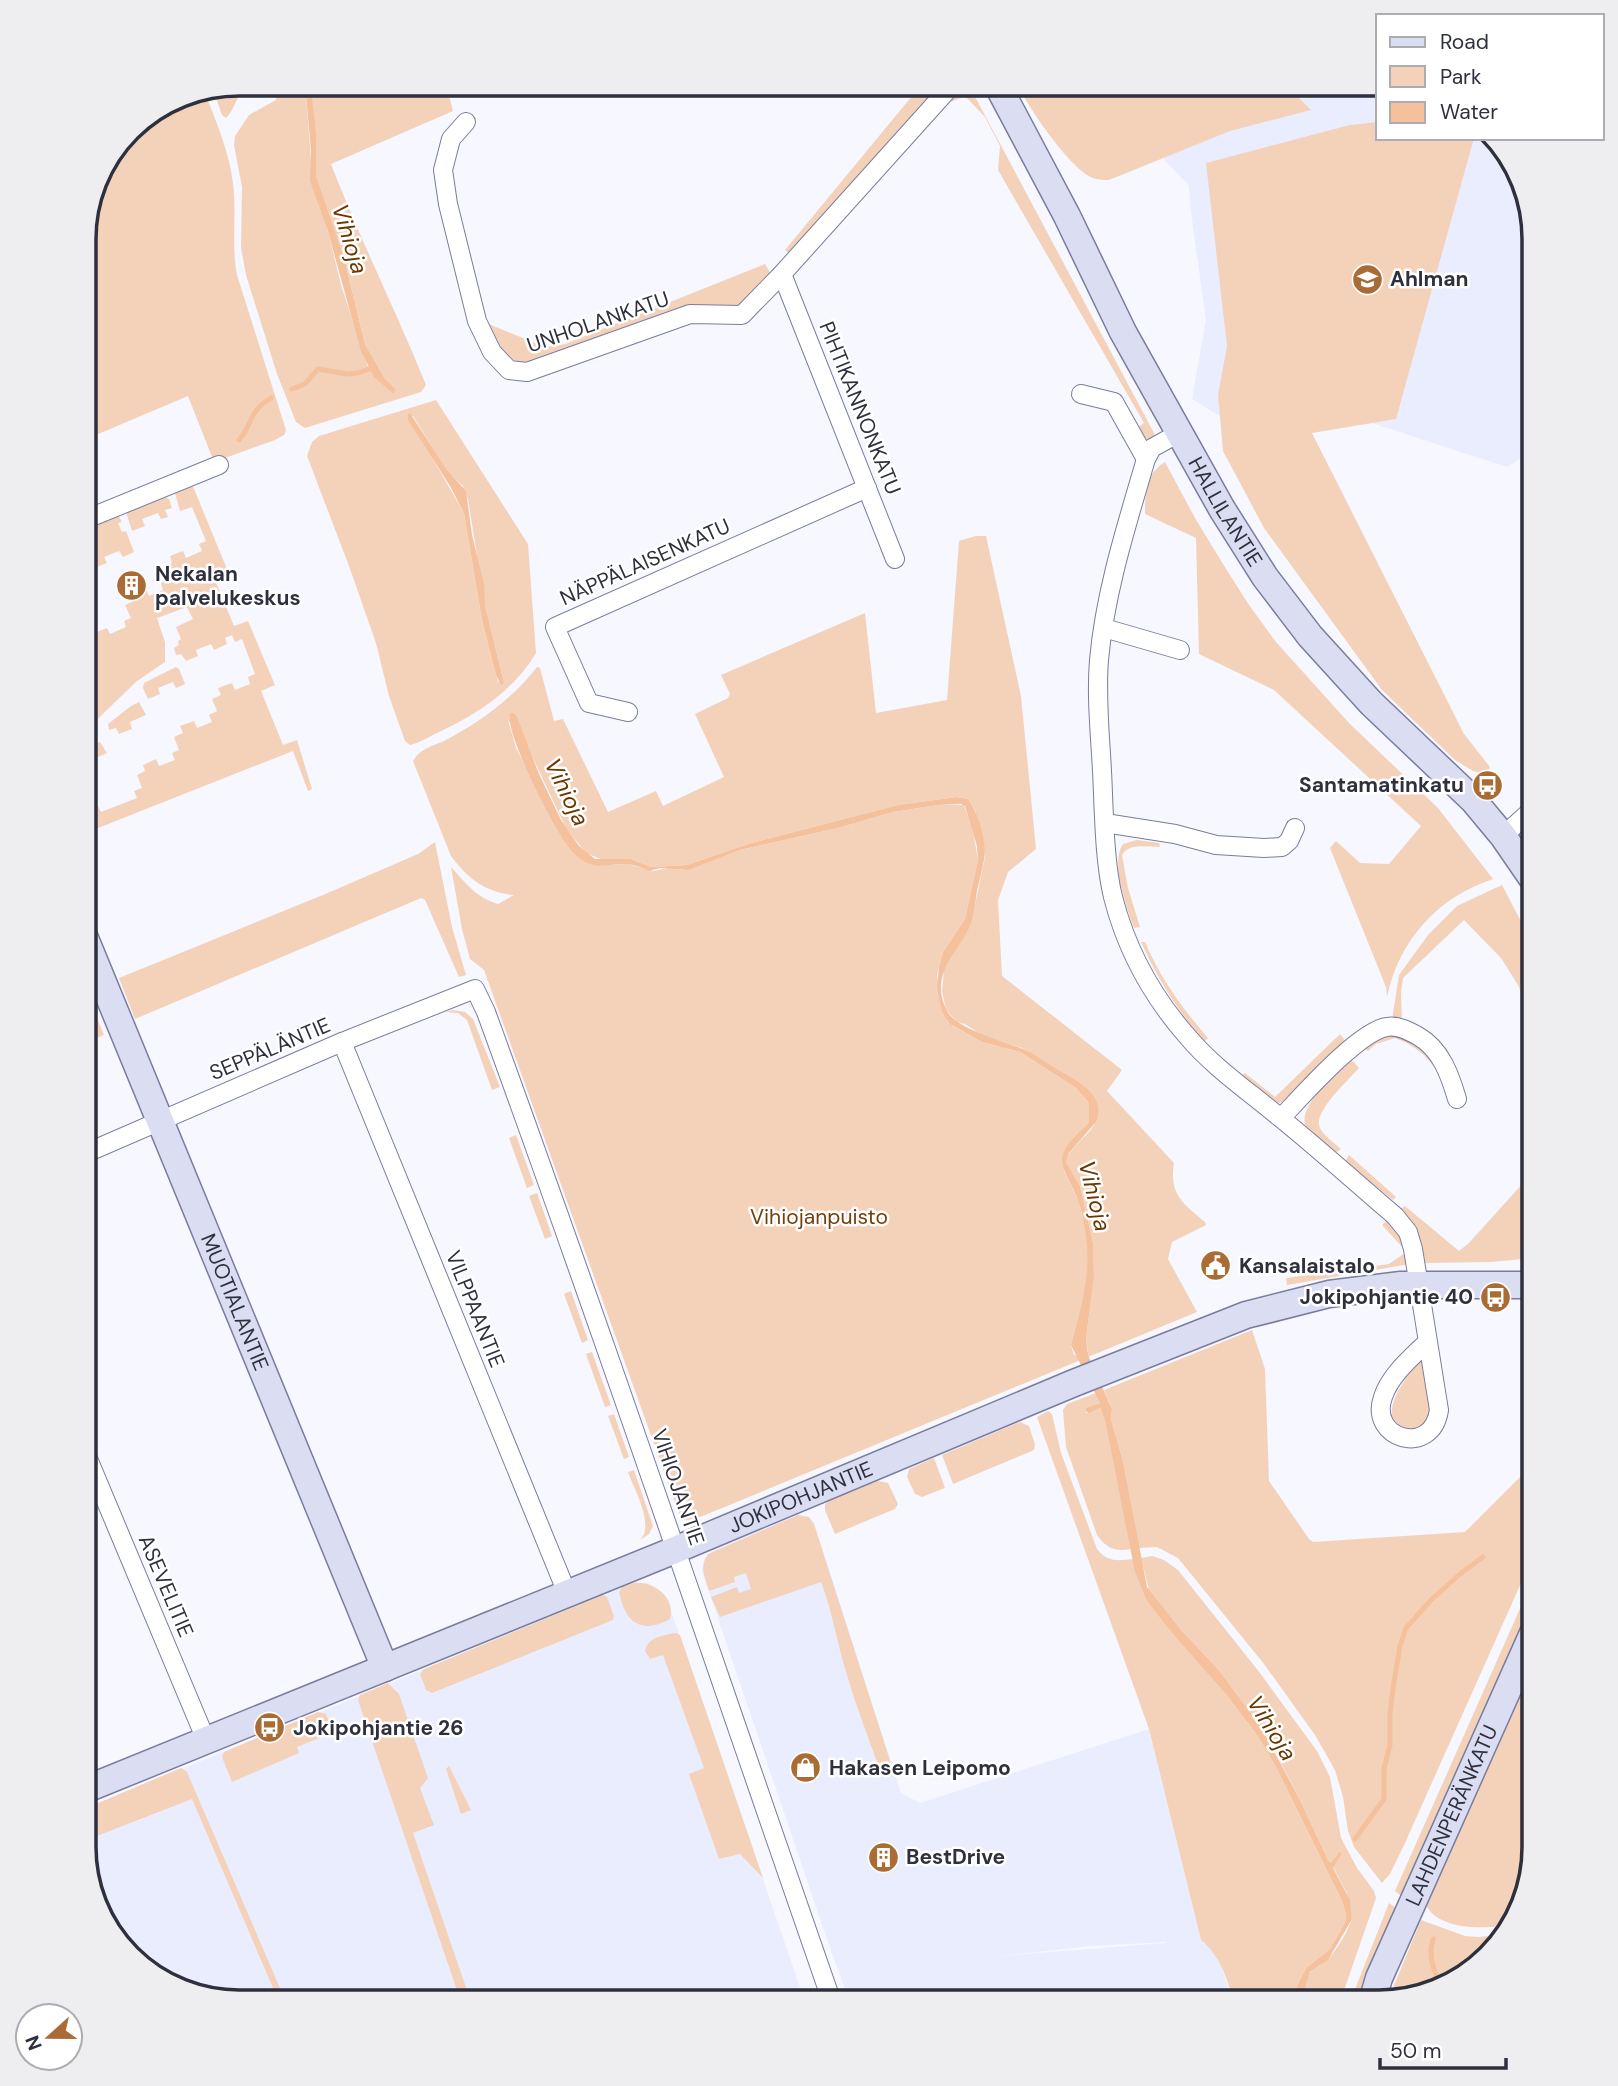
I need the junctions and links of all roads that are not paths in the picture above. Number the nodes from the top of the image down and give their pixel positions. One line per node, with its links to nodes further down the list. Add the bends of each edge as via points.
1 (942, 97): 4 (street, UNHOLANKATU)
2 (1004, 97): 6 (main road, HALLILANTIE)
3 (466, 122): 4 (street, UNHOLANKATU, via 451,139 443,170 447,204 477,321 492,352 509,370 527,372 690,314 742,315)
4 (782, 274): 9 (street, PIHTIKANNONKATU)
5 (1081, 394): 7 (street, via 1114,402)
6 (1179, 433): 7 (street, via 1152,449); 18 (main road, HALLILANTIE, via 1265,577 1310,636)
7 (1146, 459): 12 (street)
8 (219, 465): 10 (street)
9 (867, 488): 11 (street, PIHTIKANNONKATU); 14 (street, NÄPPÄLAISENKATU, via 555,627 589,703)
10 (97, 515)
11 (894, 559)
12 (1104, 628): 13 (street); 16 (street, via 1098,686)
13 (1180, 650)
14 (628, 712)
15 (1522, 819): 18 (street)
16 (1105, 823): 17 (street, via 1216,845 1276,849 1284,846); 24 (street, via 1113,895 1143,974 1188,1037 1219,1069)
17 (1295, 828)
18 (1503, 836): 19 (main road, HALLILANTIE)
19 (1522, 864)
20 (97, 967): 25 (main road, MUOTIALANTIE)
21 (475, 989): 22 (street, SEPPÄLÄNTIE); 31 (street, VIHIOJANTIE, via 583,1278)
22 (342, 1042): 25 (street, SEPPÄLÄNTIE); 32 (street, VILPPAANTIE)
23 (1457, 1099): 24 (street, via 1439,1055 1424,1039 1388,1027 1358,1042)
24 (1280, 1118): 27 (street, via 1404,1226)
25 (160, 1121): 26 (street, SEPPÄLÄNTIE); 34 (main road, MUOTIALANTIE)
26 (96, 1149)
27 (1418, 1283): 28 (main road, JOKIPOHJANTIE); 29 (street); 31 (main road, JOKIPOHJANTIE, via 1342,1292 1246,1315)
28 (1522, 1285)
29 (1427, 1342): 29 (street, via 1437,1419 1420,1437 1396,1436 1384,1423 1383,1396)
30 (96, 1478): 35 (street, ASEVELITIE)
31 (675, 1550): 32 (main road, JOKIPOHJANTIE); 37 (street, VIHIOJANTIE)
32 (567, 1593): 34 (main road, JOKIPOHJANTIE)
33 (1522, 1659): 38 (main road, LAHDENPERÄNKATU)
34 (384, 1668): 35 (main road, JOKIPOHJANTIE)
35 (206, 1740): 36 (main road, JOKIPOHJANTIE)
36 (96, 1785)
37 (828, 1990)
38 (1376, 1990)

